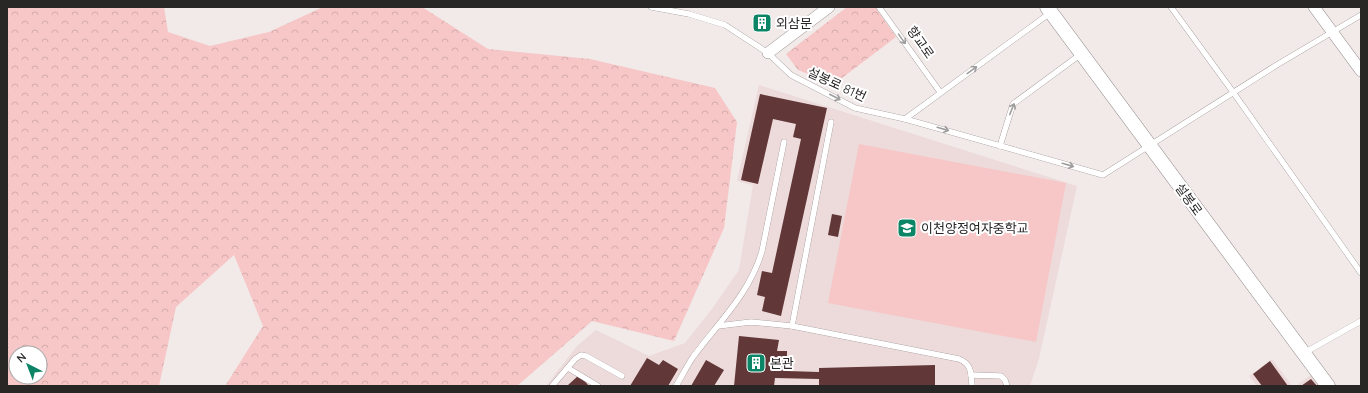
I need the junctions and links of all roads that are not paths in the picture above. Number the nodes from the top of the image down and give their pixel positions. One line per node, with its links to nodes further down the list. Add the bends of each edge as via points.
1 (651, 7): 9 (lane, 설봉로 81번, via 689,14 725,25)
2 (829, 7): 9 (street)
3 (879, 7): 12 (lane, 향교로, one-way to 12)
4 (1171, 7): 13 (lane)
5 (1314, 7): 8 (street)
6 (1049, 9): 10 (street, 설봉로); 12 (lane, 설봉로, one-way to 6)
7 (1361, 15): 8 (lane, 설봉로 81번)
8 (1333, 32): 11 (street); 13 (lane, 설봉로 81번)
9 (768, 53): 14 (lane, 설봉로 81번, one-way to 14, via 791,75 855,108)
10 (1082, 54): 17 (lane, one-way to 10, via 1013,104); 18 (street, 설봉로)
11 (1361, 71)
12 (940, 92): 14 (lane, 설봉로)
13 (1233, 92): 18 (lane, 설봉로 81번); 19 (lane)
14 (905, 119): 17 (lane, 설봉로 81번, one-way to 17)
15 (831, 122): 22 (lane)
16 (784, 142): 21 (lane, via 758,264 752,279)
17 (1000, 146): 18 (lane, 설봉로 81번, one-way to 18, via 1103,175)
18 (1150, 146): 23 (street, 설봉로)
19 (1361, 273)
20 (1361, 321): 23 (lane)
21 (718, 326): 22 (lane, via 751,322); 29 (lane, via 693,358)
22 (792, 326): 26 (lane, via 959,359 970,367)
23 (1304, 353): 32 (street, 설봉로)
24 (568, 368): 25 (lane, via 578,356 584,356); 27 (lane); 28 (lane)
25 (622, 376)
26 (971, 376): 30 (lane); 31 (lane, via 1001,376)
27 (552, 386)
28 (598, 386)
29 (676, 386)
30 (972, 386)
31 (1007, 386)
32 (1328, 386)

